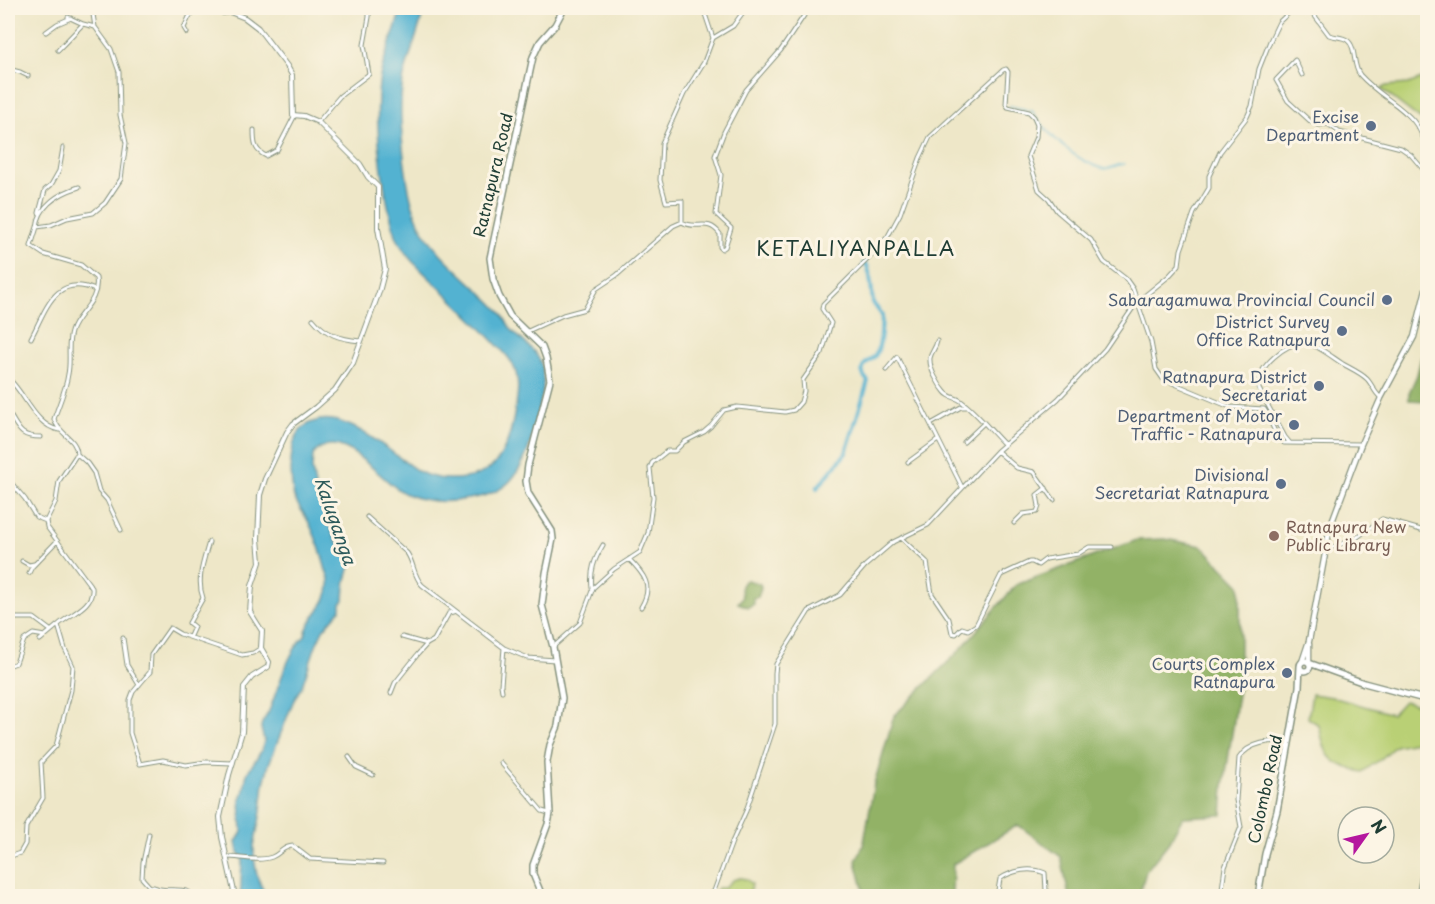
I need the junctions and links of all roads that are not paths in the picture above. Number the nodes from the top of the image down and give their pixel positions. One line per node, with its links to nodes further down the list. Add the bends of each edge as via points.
1 (92, 8): 12 (street)
2 (197, 8): 14 (street, via 184,28)
3 (217, 8): 20 (street, via 245,18 258,28 287,66 292,75)
4 (369, 8): 21 (street, via 364,45 369,74 340,96)
5 (564, 8): 34 (highway, Ratnapura Road, via 533,57 490,249 499,297)
6 (703, 8): 15 (street)
7 (746, 8): 15 (street, via 733,26)
8 (809, 8): 28 (street, via 782,50 746,90 715,156 721,175 716,214 731,228 725,247 720,247 720,234 711,225 689,226)
9 (1294, 8): 32 (street, via 1279,22 1270,41 1247,117 1220,152 1209,176 1209,188 1194,213 1179,265)
10 (1309, 8): 24 (street, via 1329,35 1350,42 1359,74 1416,123 1424,135)
11 (83, 24): 12 (street); 13 (street, via 70,17); 16 (street)
12 (95, 27): 29 (street, via 111,49 119,72 120,115 126,142 121,179 93,213)
13 (46, 32)
14 (187, 33)
15 (713, 38): 28 (street, via 662,143 663,195 666,202 682,201)
16 (58, 50)
17 (8, 69): 19 (street)
18 (1302, 75): 25 (street, via 1295,60 1276,80 1288,101 1311,122 1401,148)
19 (28, 76)
20 (295, 115): 21 (street); 22 (street, via 277,150 265,157 256,150)
21 (318, 122): 36 (street, via 378,187 378,228 385,269)
22 (254, 130)
23 (63, 148): 27 (street, via 58,171 45,189)
24 (1428, 156)
25 (1428, 175)
26 (79, 187): 27 (street, via 60,193)
27 (39, 213): 29 (street)
28 (682, 222): 34 (street, via 596,289 585,309)
29 (37, 227): 31 (street, via 31,246 81,266 96,278)
30 (1428, 281): 40 (main road, via 1414,337)
31 (95, 291): 35 (street, via 77,285 56,293); 45 (street, via 71,331 68,374 54,418)
32 (1137, 302): 49 (street, via 1156,369 1163,379 1230,407 1264,410 1279,440); 50 (street, via 1105,349 1058,399); 70 (street, via 1126,279 1104,262 1091,240 1057,212 1036,185 1028,156 1037,124 1029,112 1006,105 1008,72 1003,69 930,137 888,236 823,304 830,331 822,353 803,380 801,402 794,411 785,412 737,407 724,410 704,432 652,463 648,533 640,552)
33 (313, 319): 36 (street, via 327,333)
34 (526, 332): 86 (highway, Ratnapura Road, via 542,347 550,380 526,481 532,501 552,531 542,605)
35 (31, 338)
36 (360, 341): 87 (street, via 353,363 335,390 287,432 265,479 259,506 260,562 252,586 250,612 262,631)
37 (937, 341): 41 (street, via 931,367 946,394)
38 (886, 370): 44 (street, via 897,357)
39 (11, 381): 45 (street, via 44,422)
40 (1381, 398): 49 (street, via 1366,378 1321,347 1292,345 1267,363 1258,381); 51 (main road)
41 (968, 407): 43 (street); 44 (street)
42 (8, 412): 46 (street, via 24,435)
43 (984, 423): 48 (street); 50 (street)
44 (931, 424): 47 (street)
45 (59, 430): 53 (street, via 74,442)
46 (41, 437)
47 (938, 440): 54 (street); 56 (street)
48 (964, 442)
49 (1290, 443): 51 (street)
50 (1004, 444): 52 (street)
51 (1361, 444): 69 (main road)
52 (997, 451): 56 (street); 57 (street, via 1017,468 1034,472)
53 (77, 454): 60 (street, via 59,481 56,501); 62 (street, via 94,473 99,491)
54 (908, 462)
55 (8, 479): 60 (street, via 36,517)
56 (962, 488): 64 (street, via 928,525)
57 (1046, 488): 58 (street); 61 (street, via 1036,497 1037,512 1023,514)
58 (1054, 500)
59 (367, 517): 76 (street, via 407,553 422,585)
60 (46, 521): 65 (street)
61 (1014, 523)
62 (121, 530)
63 (1428, 532): 69 (street, via 1382,519 1355,538)
64 (901, 538): 68 (street, via 927,562 932,594 956,634 962,628 968,630 976,625 1000,575 1029,562 1038,565 1089,547); 110 (street, via 865,566 840,595 808,611 776,663 775,724 746,811 714,891)
65 (57, 541): 72 (street); 78 (street, via 92,588 93,595)
66 (209, 542): 81 (street, via 200,577 202,598 189,624 194,627)
67 (603, 545): 74 (street, via 591,571)
68 (1112, 547)
69 (1325, 550): 90 (main road)
70 (629, 559): 74 (street); 75 (street, via 645,575 647,594)
71 (22, 561): 72 (street, via 29,566)
72 (36, 563): 73 (street)
73 (29, 573)
74 (593, 590): 86 (street, via 580,623)
75 (641, 607)
76 (456, 611): 85 (street, via 449,613 434,640); 88 (street)
77 (8, 618): 79 (street, via 34,618)
78 (58, 625): 79 (street); 106 (street, via 73,666 71,690 57,746 41,762 43,798 26,827 25,844 10,859)
79 (50, 630): 80 (street)
80 (45, 636): 84 (street); 91 (street, via 33,634 24,640 16,663)
81 (190, 636): 87 (street, via 242,655); 92 (street, via 170,628 151,655 150,672)
82 (402, 637): 85 (street)
83 (123, 638): 92 (street, via 128,670)
84 (40, 640)
85 (427, 644): 94 (street)
86 (553, 647): 89 (highway, Ratnapura Road)
87 (261, 648): 98 (street, via 268,667 244,687 242,732)
88 (504, 648): 89 (street, via 528,658); 93 (street)
89 (556, 660): 101 (highway, Ratnapura Road, via 562,698 547,762)
90 (1306, 665): 95 (highway); 96 (highway, Colombo Road)
91 (8, 666)
92 (139, 685): 98 (street, via 130,700 129,720 132,745 140,764 163,760 186,765)
93 (502, 691)
94 (390, 693)
95 (1428, 700)
96 (1289, 742): 113 (street, via 1259,744 1242,752 1239,758 1236,800 1241,826 1225,867); 114 (highway, Colombo Road)
97 (349, 758): 100 (street)
98 (233, 763): 104 (street, via 219,823)
99 (501, 763): 101 (street, via 542,811)
100 (373, 775)
101 (550, 814): 109 (highway, Ratnapura Road, via 533,865)
102 (149, 834): 107 (street, via 142,878 150,887 178,889 189,892)
103 (1428, 840): 115 (street)
104 (227, 857): 105 (street, via 265,858 293,846 310,859); 108 (street)
105 (383, 863)
106 (8, 897)
107 (190, 897)
108 (235, 897)
109 (542, 897)
110 (708, 897)
111 (997, 897): 112 (street, via 1000,879 1006,874 1035,870 1045,873)
112 (1049, 897)
113 (1221, 897)
114 (1258, 897)
115 (1418, 897)

